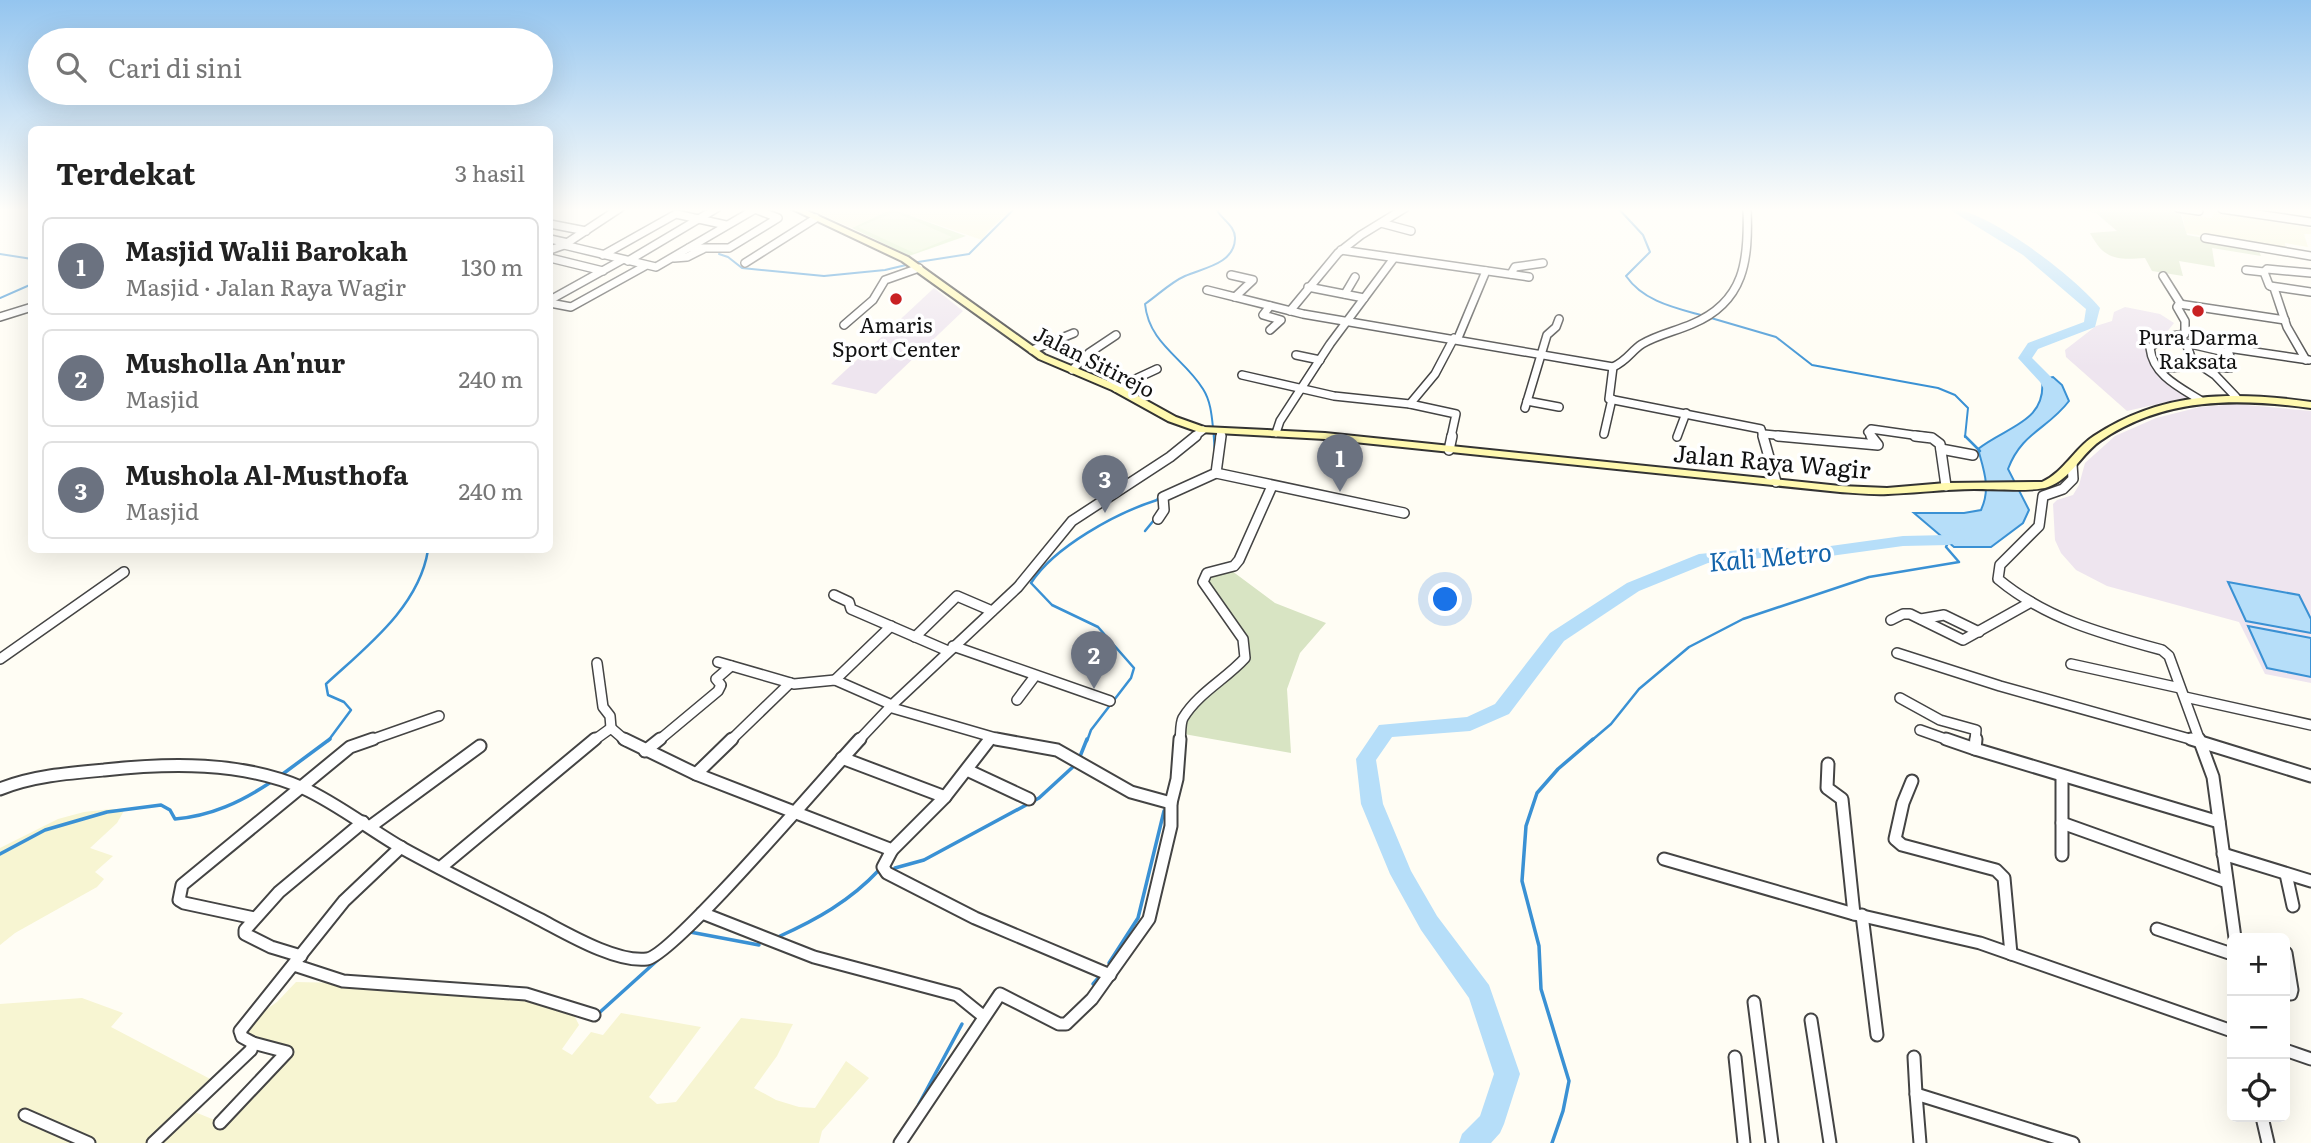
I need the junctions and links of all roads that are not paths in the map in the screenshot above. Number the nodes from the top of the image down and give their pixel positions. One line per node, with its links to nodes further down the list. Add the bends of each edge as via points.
1 (564, 261): 16 (street)
2 (625, 261): 16 (street)
3 (626, 261): 13 (street)
4 (666, 261): 13 (street)
5 (749, 261): 12 (street)
6 (908, 261): 14 (main road, Jalan Sitirejo)
7 (1332, 261): 26 (street)
8 (1391, 261): 31 (street)
9 (1418, 261): 17 (street)
10 (1745, 261): 54 (street, via 1733,294 1715,313 1640,345 1629,359)
11 (1543, 263): 20 (street, via 1515,267)
12 (745, 264)
13 (645, 266): 33 (street, via 570,307)
14 (919, 268): 42 (street, via 885,281 873,300); 48 (main road, Jalan Sitirejo)
15 (2246, 270): 18 (street)
16 (603, 271): 32 (street)
17 (1486, 271): 20 (street); 46 (street)
18 (2264, 272): 19 (street, via 2277,268); 25 (street)
19 (2311, 273)
20 (1511, 274): 24 (street)
21 (1231, 275): 30 (street, via 1253,280)
22 (2163, 276): 34 (street)
23 (1355, 277): 29 (street)
24 (1529, 277)
25 (2270, 286): 28 (street); 40 (street)
26 (1308, 287): 29 (street); 37 (street)
27 (1207, 290): 30 (street)
28 (2311, 292)
29 (1345, 294): 31 (street)
30 (1235, 297): 35 (street)
31 (1364, 298): 41 (street)
32 (553, 299)
33 (553, 302)
34 (2180, 303): 40 (street); 64 (street, via 2177,307 2185,321 2185,334 2161,338 2149,353 2159,370)
35 (1270, 306): 37 (street); 43 (street, via 1263,315 1281,320)
36 (28, 308): 38 (street)
37 (1290, 311): 41 (street)
38 (0, 317)
39 (1559, 319): 49 (street, via 1547,335)
40 (2286, 320): 52 (street)
41 (1346, 322): 46 (street); 51 (street)
42 (844, 326)
43 (1270, 330)
44 (1074, 333): 48 (street)
45 (1116, 335): 57 (street)
46 (1456, 338): 49 (street); 65 (street, via 1444,363)
47 (2228, 348): 52 (street)
48 (1032, 350): 57 (main road, Jalan Sitirejo)
49 (1542, 353): 54 (street); 67 (street, via 1526,405)
50 (1296, 355): 51 (street)
51 (1320, 360): 61 (street)
52 (2309, 360)
53 (2198, 366): 55 (street); 58 (street); 58 (street, via 2186,343 2228,353 2232,367)
54 (1613, 367): 63 (street, via 1608,398)
55 (2167, 368)
56 (1157, 369): 60 (street)
57 (1072, 370): 60 (main road, Jalan Sitirejo)
58 (2214, 371): 62 (street)
59 (1242, 375): 61 (street)
60 (1116, 388): 69 (main road, Jalan Sitirejo, via 1172,419)
61 (1301, 388): 65 (street); 70 (street)
62 (2236, 397): 64 (main road, Jalan Raya Wagir); 66 (main road, Jalan Raya Wagir)
63 (1612, 399): 68 (street); 71 (street)
64 (2200, 400): 77 (main road, Jalan Raya Wagir, via 2126,421 2085,447)
65 (1410, 404): 75 (street, via 1456,414)
66 (2311, 405)
67 (1559, 407)
68 (1686, 413): 72 (street, via 1759,428); 73 (street)
69 (1212, 431): 70 (main road, Jalan Raya Wagir); 78 (street); 87 (street, via 1072,521)
70 (1276, 433): 75 (main road, Jalan Raya Wagir)
71 (1604, 434)
72 (1764, 434): 74 (street, via 1876,447 1868,432 1874,429 1932,438); 79 (street)
73 (1677, 438)
74 (1941, 449): 76 (street); 81 (street)
75 (1449, 450): 79 (main road, Jalan Raya Wagir)
76 (1973, 455)
77 (2071, 464): 81 (main road, Jalan Raya Wagir, via 2054,482 2032,486); 86 (street, via 2073,479 2063,489 2043,496 2039,526 2000,565 1998,579)
78 (1216, 473): 80 (street); 83 (street, via 1163,497 1164,510)
79 (1776, 482): 81 (main road, Jalan Raya Wagir, via 1877,491)
80 (1272, 486): 82 (street); 128 (street, via 1240,560 1204,577 1205,588 1243,639 1245,658 1205,692 1182,720)
81 (1946, 486)
82 (1405, 513)
83 (1158, 519)
84 (124, 572): 95 (street)
85 (834, 595): 90 (street)
86 (2031, 602): 91 (street); 103 (street, via 2075,626 2166,652)
87 (992, 611): 92 (street, via 957,596); 93 (street)
88 (1921, 619): 89 (street, via 1906,614); 91 (street, via 1942,613); 91 (street, via 1958,639)
89 (1891, 620)
90 (891, 626): 92 (street); 101 (street)
91 (1979, 632)
92 (915, 637): 93 (street)
93 (951, 649): 100 (street); 107 (street)
94 (1897, 653): 113 (street, via 1947,671)
95 (0, 659)
96 (718, 662): 99 (street)
97 (597, 663): 110 (street)
98 (2071, 664): 103 (street)
99 (731, 666): 102 (street); 116 (street, via 716,679 721,685 718,691)
100 (1035, 676): 105 (street); 106 (street)
101 (835, 680): 102 (street); 107 (street)
102 (790, 683): 120 (street)
103 (2182, 692): 109 (street); 113 (street)
104 (1900, 698): 115 (street, via 1940,720 1976,730)
105 (1017, 700)
106 (1110, 701)
107 (890, 706): 112 (street); 117 (street)
108 (439, 716): 124 (street, via 350,747)
109 (2311, 725)
110 (611, 728): 116 (street); 138 (street)
111 (1920, 730): 115 (street)
112 (991, 738): 119 (street); 128 (street, via 1057,750 1131,792)
113 (2201, 740): 122 (street); 130 (street, via 2213,777)
114 (480, 746): 131 (street)
115 (1975, 748): 121 (street)
116 (645, 751): 120 (street)
117 (842, 758): 126 (street); 129 (street)
118 (1828, 764): 144 (street, via 1827,788 1842,799)
119 (967, 770): 126 (street); 127 (street)
120 (696, 774): 129 (street)
121 (2062, 776): 130 (street); 132 (street)
122 (2311, 776)
123 (1912, 781): 149 (street, via 1895,839 1902,845 1988,867 2004,878)
124 (295, 785): 125 (street, via 226,769 171,765 73,773); 131 (street); 145 (street, via 182,885 179,900 186,906)
125 (0, 789)
126 (945, 797): 134 (street)
127 (1029, 799)
128 (1171, 803): 151 (street, via 1171,827 1149,919)
129 (792, 812): 134 (street); 143 (street)
130 (2219, 822): 135 (street)
131 (367, 824): 133 (street); 145 (street, via 287,885)
132 (2062, 824): 136 (street); 141 (street)
133 (401, 847): 138 (street); 150 (street, via 344,901)
134 (892, 850): 151 (street, via 883,867 887,873 975,918)
135 (2223, 854): 139 (street); 141 (street)
136 (2062, 855)
137 (1664, 859): 144 (street)
138 (440, 868): 143 (street, via 617,956 657,956)
139 (2286, 874): 140 (street); 142 (street)
140 (2311, 881)
141 (2227, 882): 147 (street)
142 (2294, 906)
143 (702, 913): 156 (street, via 814,957 947,991)
144 (1858, 914): 149 (street); 159 (street)
145 (254, 919): 150 (street, via 245,934)
146 (2157, 929): 148 (street)
147 (2234, 933)
148 (2227, 952)
149 (2011, 954): 158 (street)
150 (298, 961): 155 (street, via 343,981 526,994); 160 (street, via 239,1033)
151 (1110, 975): 156 (street, via 1066,1024 1000,994)
152 (2290, 978): 153 (street)
153 (2290, 994)
154 (1754, 1002): 173 (street)
155 (594, 1015)
156 (983, 1016): 171 (street)
157 (1811, 1020): 174 (street)
158 (2227, 1029)
159 (1877, 1035)
160 (253, 1043): 168 (street, via 287,1052); 170 (street, via 251,1050)
161 (2290, 1052): 164 (street)
162 (1735, 1057): 172 (street)
163 (1914, 1057): 165 (street)
164 (2311, 1059)
165 (1916, 1094): 175 (street); 176 (street)
166 (25, 1115): 169 (street)
167 (2263, 1122): 177 (street)
168 (220, 1123)
169 (89, 1143)
170 (153, 1143)
171 (900, 1143)
172 (1744, 1143)
173 (1772, 1143)
174 (1830, 1143)
175 (1920, 1143)
176 (2073, 1143)
177 (2268, 1143)

